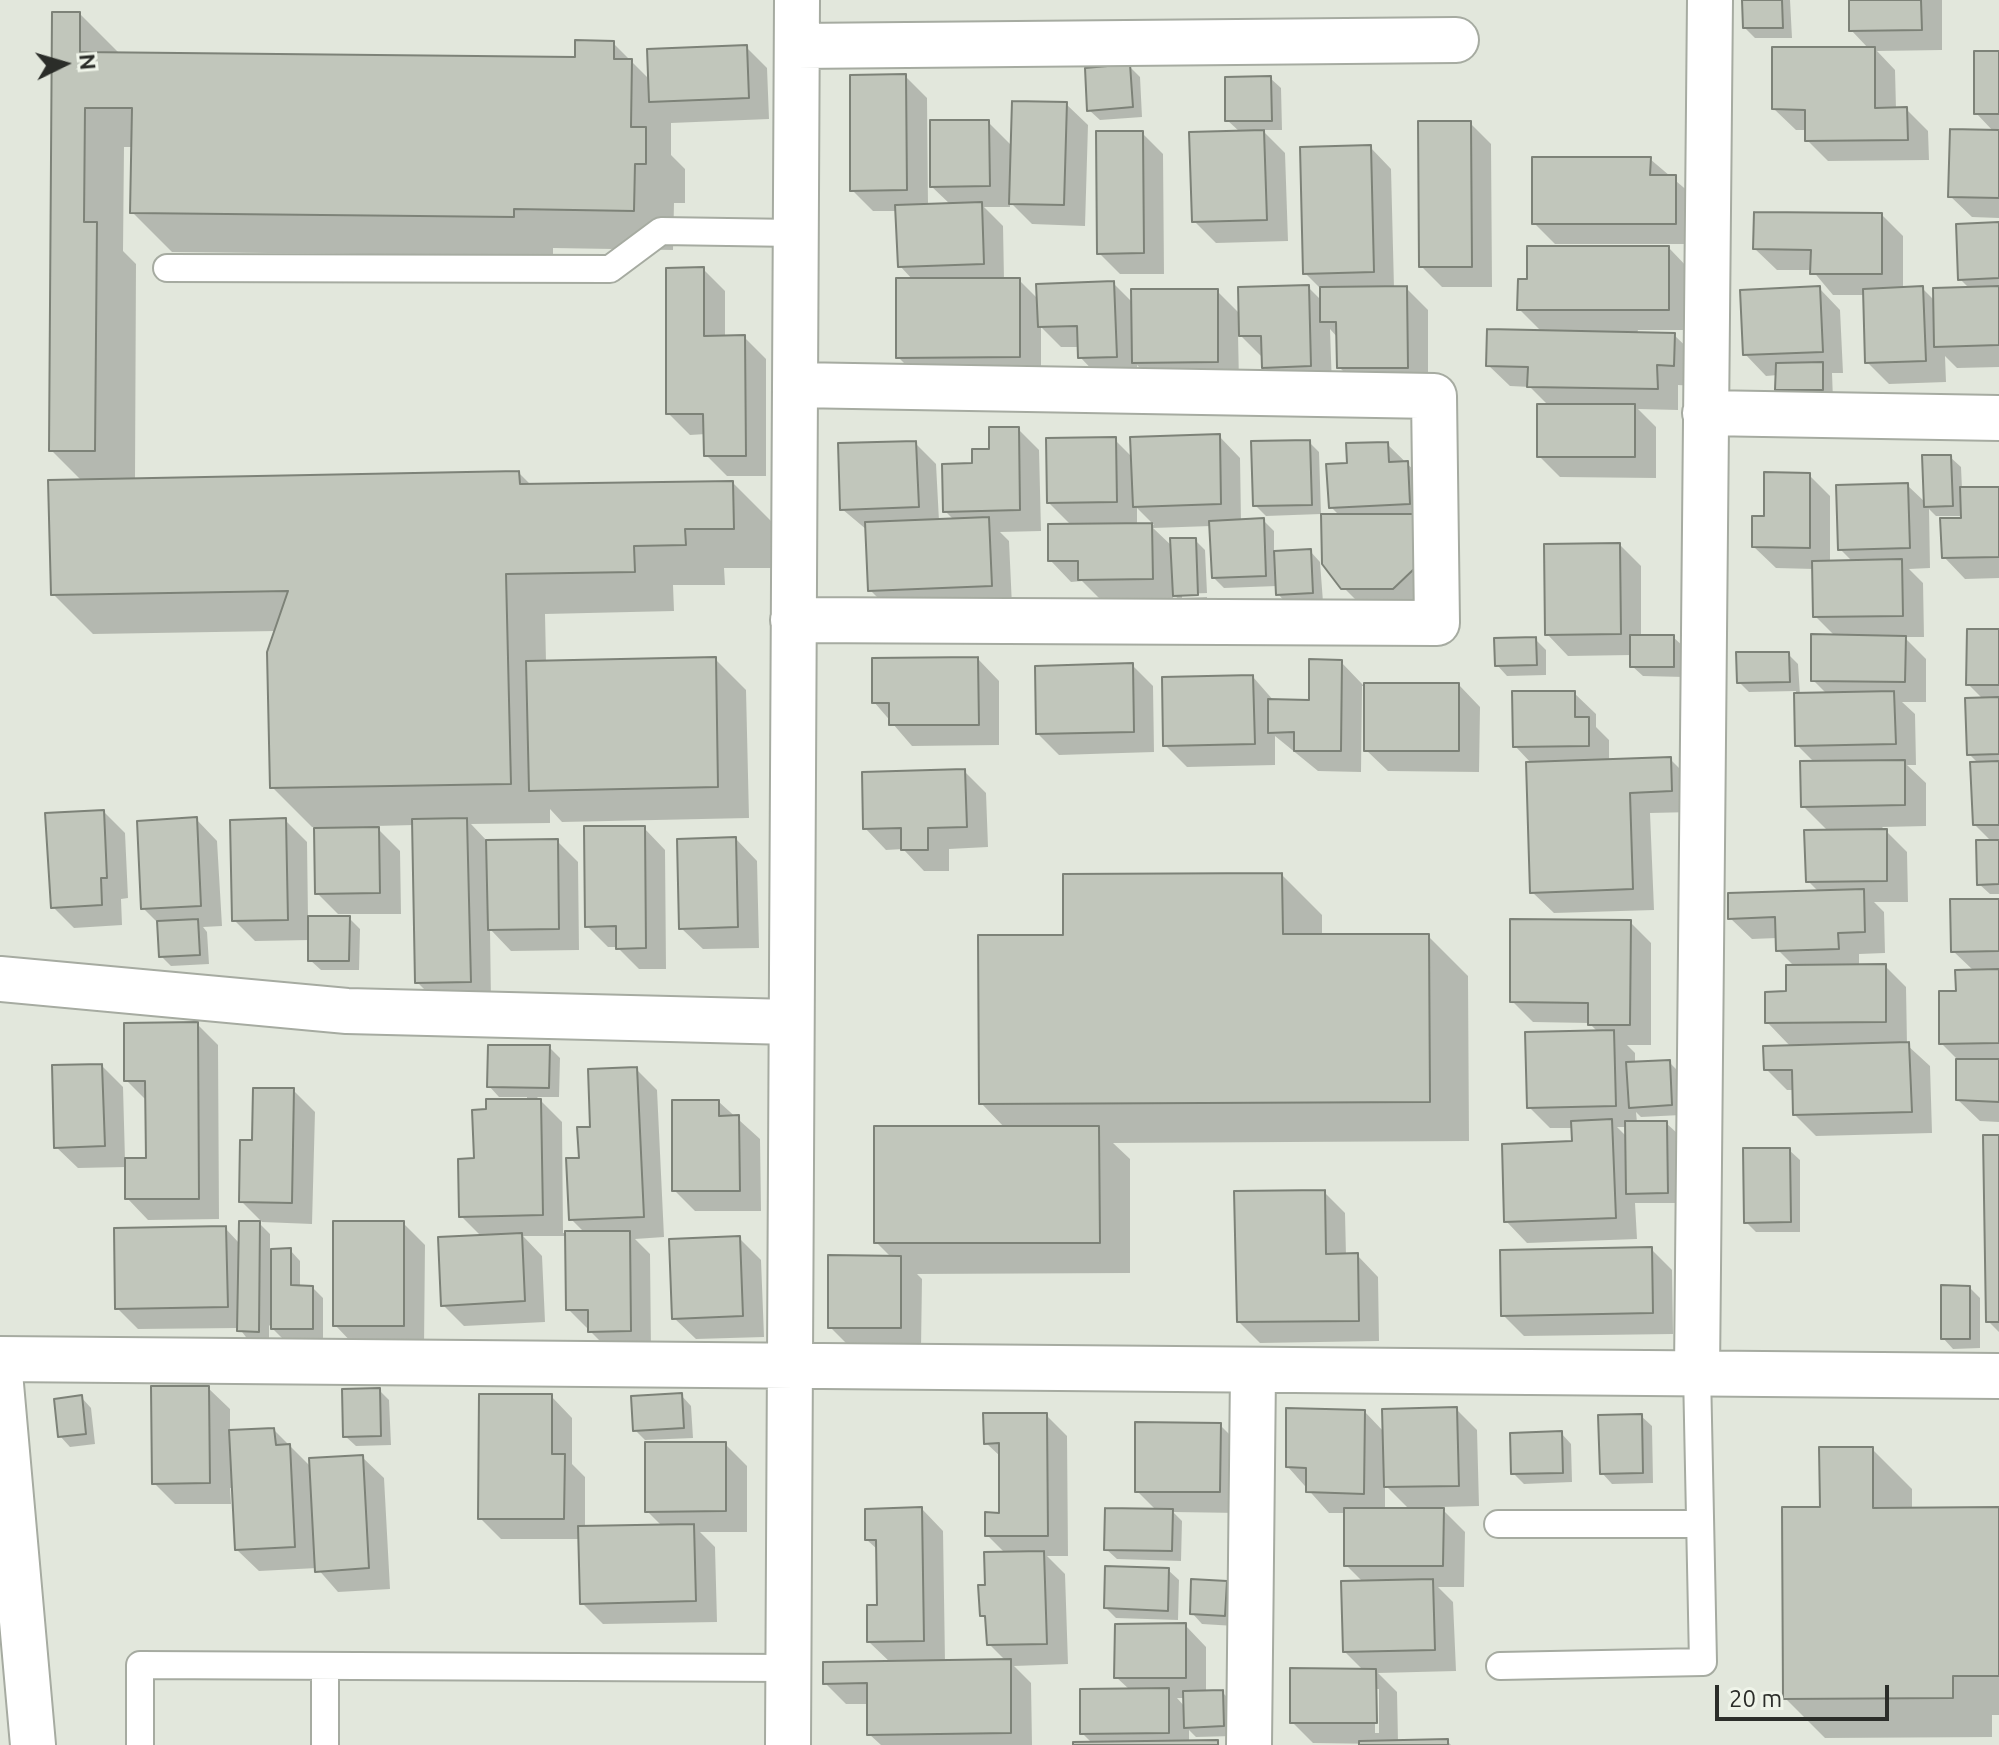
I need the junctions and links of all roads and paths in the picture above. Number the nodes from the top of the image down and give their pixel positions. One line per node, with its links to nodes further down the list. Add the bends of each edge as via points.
1 (797, 0): 4 (street)
2 (1710, 0): 8 (street)
3 (1456, 40): 4 (street)
4 (797, 46): 5 (street)
5 (795, 233): 6 (lane, via 661,231 610,269); 7 (street)
6 (167, 268)
7 (795, 385): 10 (street); 10 (street, via 1434,396 1437,623)
8 (1705, 413): 9 (street); 16 (street)
9 (1999, 418)
10 (793, 620): 12 (street)
11 (0, 979): 12 (street, via 347,1011)
12 (791, 1022): 14 (street)
13 (0, 1359): 14 (street)
14 (789, 1365): 15 (street); 23 (street)
15 (1253, 1372): 16 (street); 28 (street)
16 (1697, 1372): 18 (street); 20 (lane)
17 (0, 1373): 24 (street)
18 (1999, 1376)
19 (1498, 1524): 20 (lane)
20 (1700, 1524): 22 (lane, via 1703,1662)
21 (325, 1666): 23 (lane); 25 (lane, via 140,1665); 26 (lane)
22 (1500, 1666)
23 (789, 1668): 27 (street)
24 (33, 1745)
25 (140, 1745)
26 (325, 1745)
27 (788, 1745)
28 (1249, 1745)

